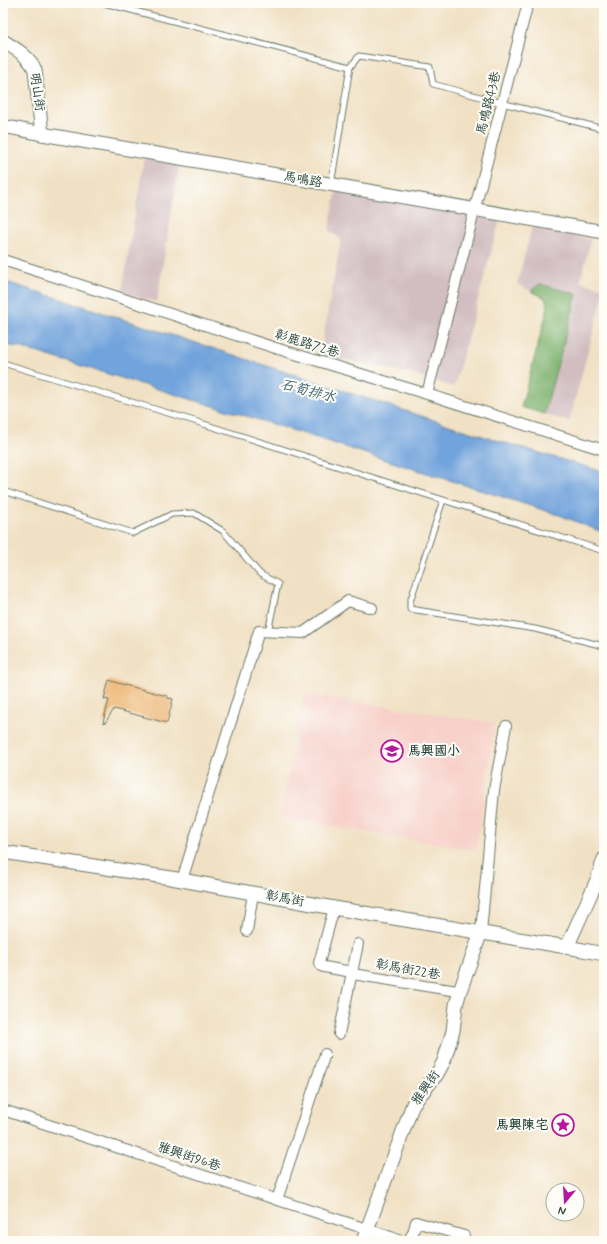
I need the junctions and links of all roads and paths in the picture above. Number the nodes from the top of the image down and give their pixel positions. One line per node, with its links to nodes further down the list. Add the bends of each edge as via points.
1 (104, 3): 4 (lane)
2 (528, 3): 5 (street, 馬鳴路43巷)
3 (3, 41): 8 (street, 明山街, via 19,51 32,63 35,70)
4 (350, 67): 5 (lane, via 359,56 430,67 433,84); 9 (lane)
5 (502, 103): 7 (lane); 10 (street, 馬鳴路43巷)
6 (3, 126): 8 (street, 馬鳴路)
7 (604, 128)
8 (42, 134): 9 (street, 馬鳴路)
9 (331, 185): 10 (street, 馬鳴路)
10 (475, 210): 11 (street, 馬鳴路); 14 (street, 馬鳴路43巷)
11 (604, 232)
12 (3, 260): 14 (street, 彰鹿路72巷)
13 (3, 363): 17 (lane)
14 (427, 394): 15 (street, 彰鹿路72巷)
15 (604, 450)
16 (3, 491): 20 (lane, via 133,533 172,514 194,513 224,531 260,574 278,584)
17 (443, 500): 18 (lane); 21 (lane, via 410,602 410,609 535,629)
18 (604, 551)
19 (372, 608): 20 (street, via 348,601 303,634)
20 (268, 632): 25 (street, via 259,631)
21 (604, 646)
22 (506, 726): 29 (street, via 494,790)
23 (3, 852): 25 (street, 彰馬街)
24 (604, 859): 31 (street)
25 (182, 880): 26 (street, 彰馬街)
26 (253, 893): 27 (street, 彰馬街); 28 (street)
27 (334, 908): 29 (street, 彰馬街); 33 (street, 彰馬街22巷, via 319,963 324,967)
28 (247, 931)
29 (481, 932): 31 (street, 彰馬街); 34 (street, 雅興街)
30 (358, 944): 33 (street)
31 (567, 947): 32 (street, 彰馬街)
32 (604, 954)
33 (352, 973): 34 (street, 彰馬街22巷); 35 (street)
34 (460, 991): 39 (street, 雅興街, via 453,1031 444,1061 413,1104)
35 (339, 1034)
36 (325, 1054): 38 (street)
37 (3, 1110): 38 (street, 雅興街96巷)
38 (277, 1200): 39 (street, 雅興街96巷)
39 (365, 1235): 40 (street, 雅興街96巷)
40 (401, 1241)
41 (408, 1241): 42 (street, via 416,1222 464,1236)
42 (463, 1241)

